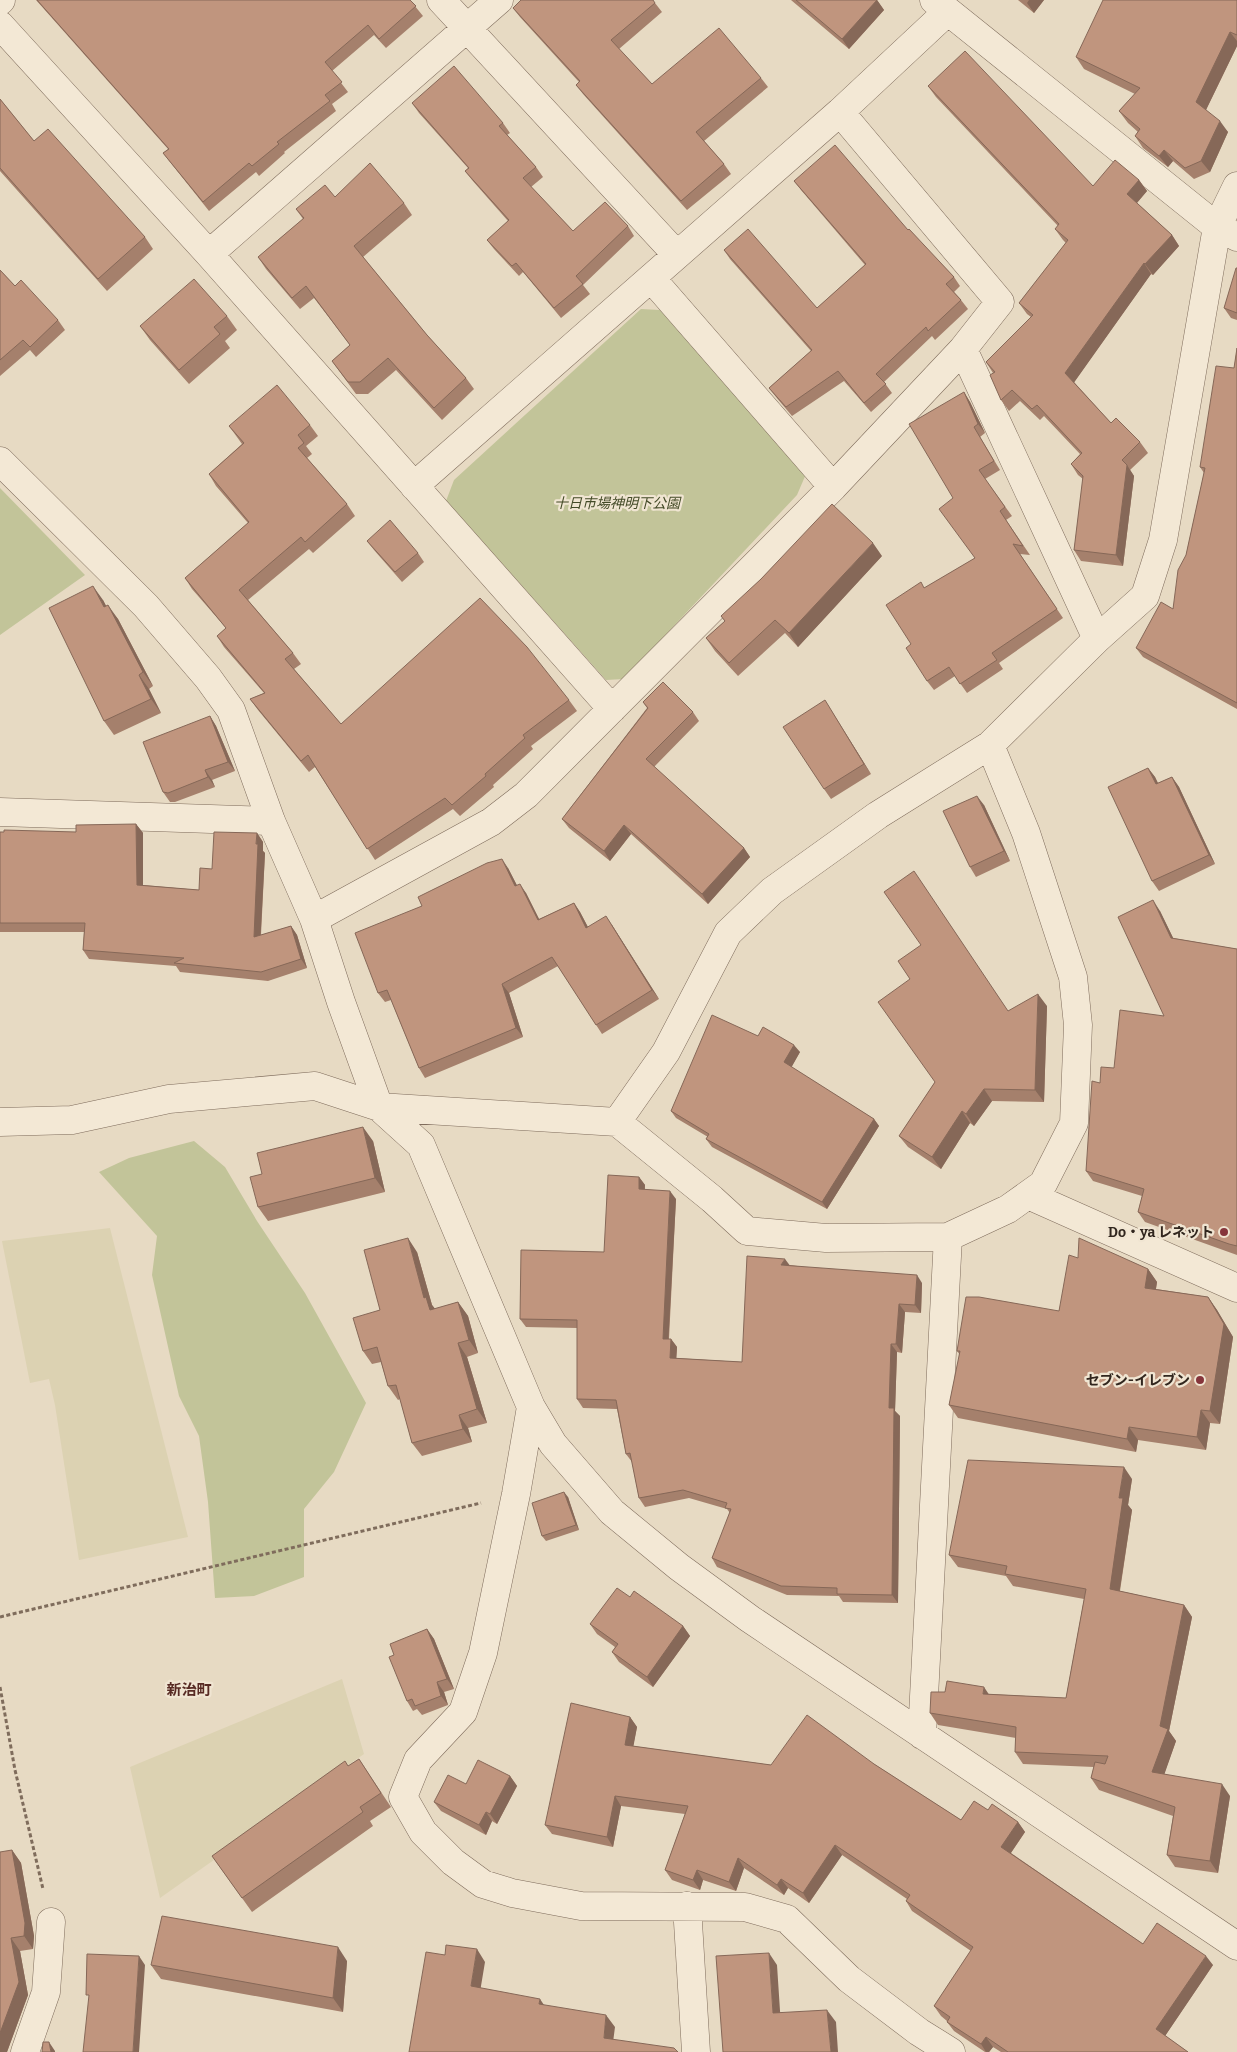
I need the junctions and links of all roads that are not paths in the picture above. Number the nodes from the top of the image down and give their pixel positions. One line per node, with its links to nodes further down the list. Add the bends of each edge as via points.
1 (441, 0): 5 (street)
2 (499, 0): 5 (street)
3 (940, 6): 6 (street); 8 (street)
4 (0, 25): 9 (street)
5 (466, 28): 9 (street); 10 (street)
6 (840, 112): 10 (street); 12 (street, via 1000,302)
7 (1237, 186): 8 (street)
8 (1227, 232): 16 (street, via 1162,540 1145,596)
9 (210, 254): 14 (street)
10 (677, 255): 11 (street)
11 (651, 278): 14 (street); 15 (street)
12 (963, 349): 15 (street); 16 (street)
13 (0, 461): 20 (street, via 146,606 208,678 231,710)
14 (414, 486): 17 (street)
15 (833, 487): 17 (street)
16 (1097, 639): 18 (street)
17 (612, 709): 21 (street, via 526,795 491,822)
18 (990, 745): 24 (street, via 878,815 779,886 728,933 666,1052); 25 (street, via 1051,904 1073,977 1078,1025 1074,1123 1043,1184)
19 (0, 812): 20 (street)
20 (271, 821): 21 (street)
21 (314, 919): 22 (street)
22 (379, 1107): 23 (street, via 316,1086 169,1098 72,1120); 24 (street); 28 (street, via 421,1146)
23 (0, 1122)
24 (616, 1122): 26 (street, via 747,1231 826,1238)
25 (1028, 1195): 26 (street, via 1008,1209); 27 (street)
26 (948, 1237): 29 (street)
27 (1237, 1288)
28 (531, 1407): 29 (street, via 552,1444 612,1512 694,1579); 30 (street, via 483,1653 462,1712 418,1760 403,1797 423,1832 453,1862 483,1884 581,1906)
29 (922, 1735): 32 (street)
30 (687, 1906): 34 (street); 35 (street, via 745,1907 787,1919 850,1979 919,2032)
31 (51, 1922): 33 (street, via 46,1992)
32 (1237, 1946)
33 (25, 2052)
34 (696, 2052)
35 (951, 2052)

